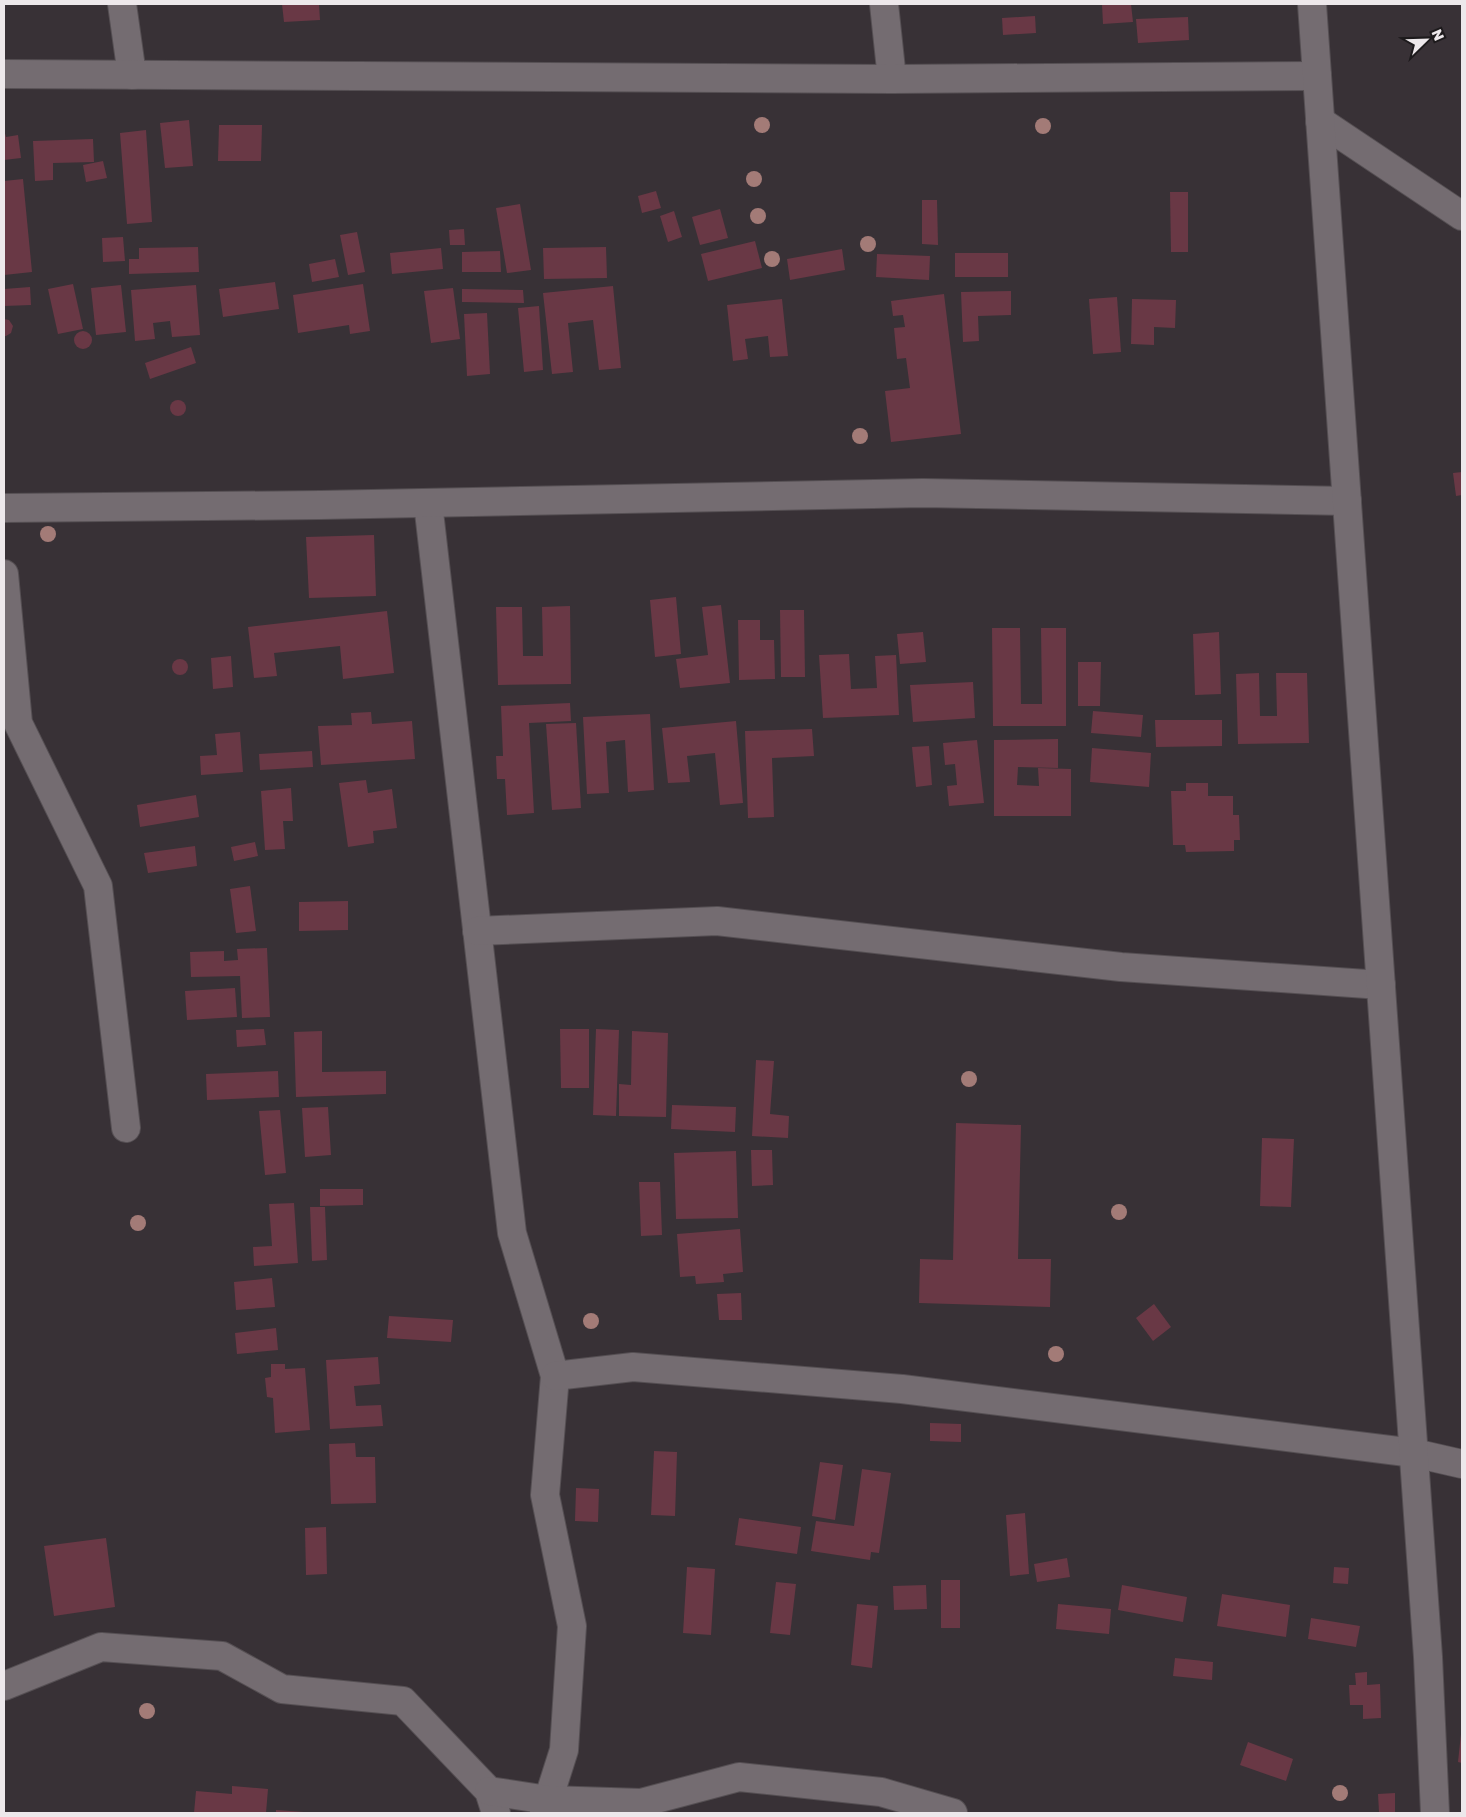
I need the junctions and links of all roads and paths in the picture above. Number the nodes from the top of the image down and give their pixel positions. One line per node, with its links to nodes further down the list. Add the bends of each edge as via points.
1 (122, 4): 5 (street)
2 (884, 4): 7 (street)
3 (1312, 4): 6 (street)
4 (4, 74): 5 (street)
5 (132, 75): 7 (street)
6 (1317, 76): 7 (street); 8 (street)
7 (892, 79)
8 (1320, 121): 9 (street); 10 (street)
9 (1462, 216)
10 (1347, 501): 11 (street, via 923,493); 15 (street)
11 (428, 503): 12 (street); 14 (street)
12 (4, 508)
13 (4, 574): 16 (street, via 18,723 98,886)
14 (477, 931): 15 (street, via 717,921 1121,967); 17 (street, via 512,1233)
15 (1381, 985): 18 (street)
16 (126, 1128)
17 (555, 1376): 18 (street, via 633,1367 902,1389); 22 (street, via 545,1495 572,1626 564,1750)
18 (1414, 1453): 19 (street); 24 (street)
19 (1462, 1464)
20 (4, 1686): 21 (street, via 101,1647 222,1656 282,1688 403,1701)
21 (492, 1802): 22 (street)
22 (546, 1807): 23 (street, via 641,1804 739,1777 881,1792)
23 (953, 1813)
24 (1435, 1813)

